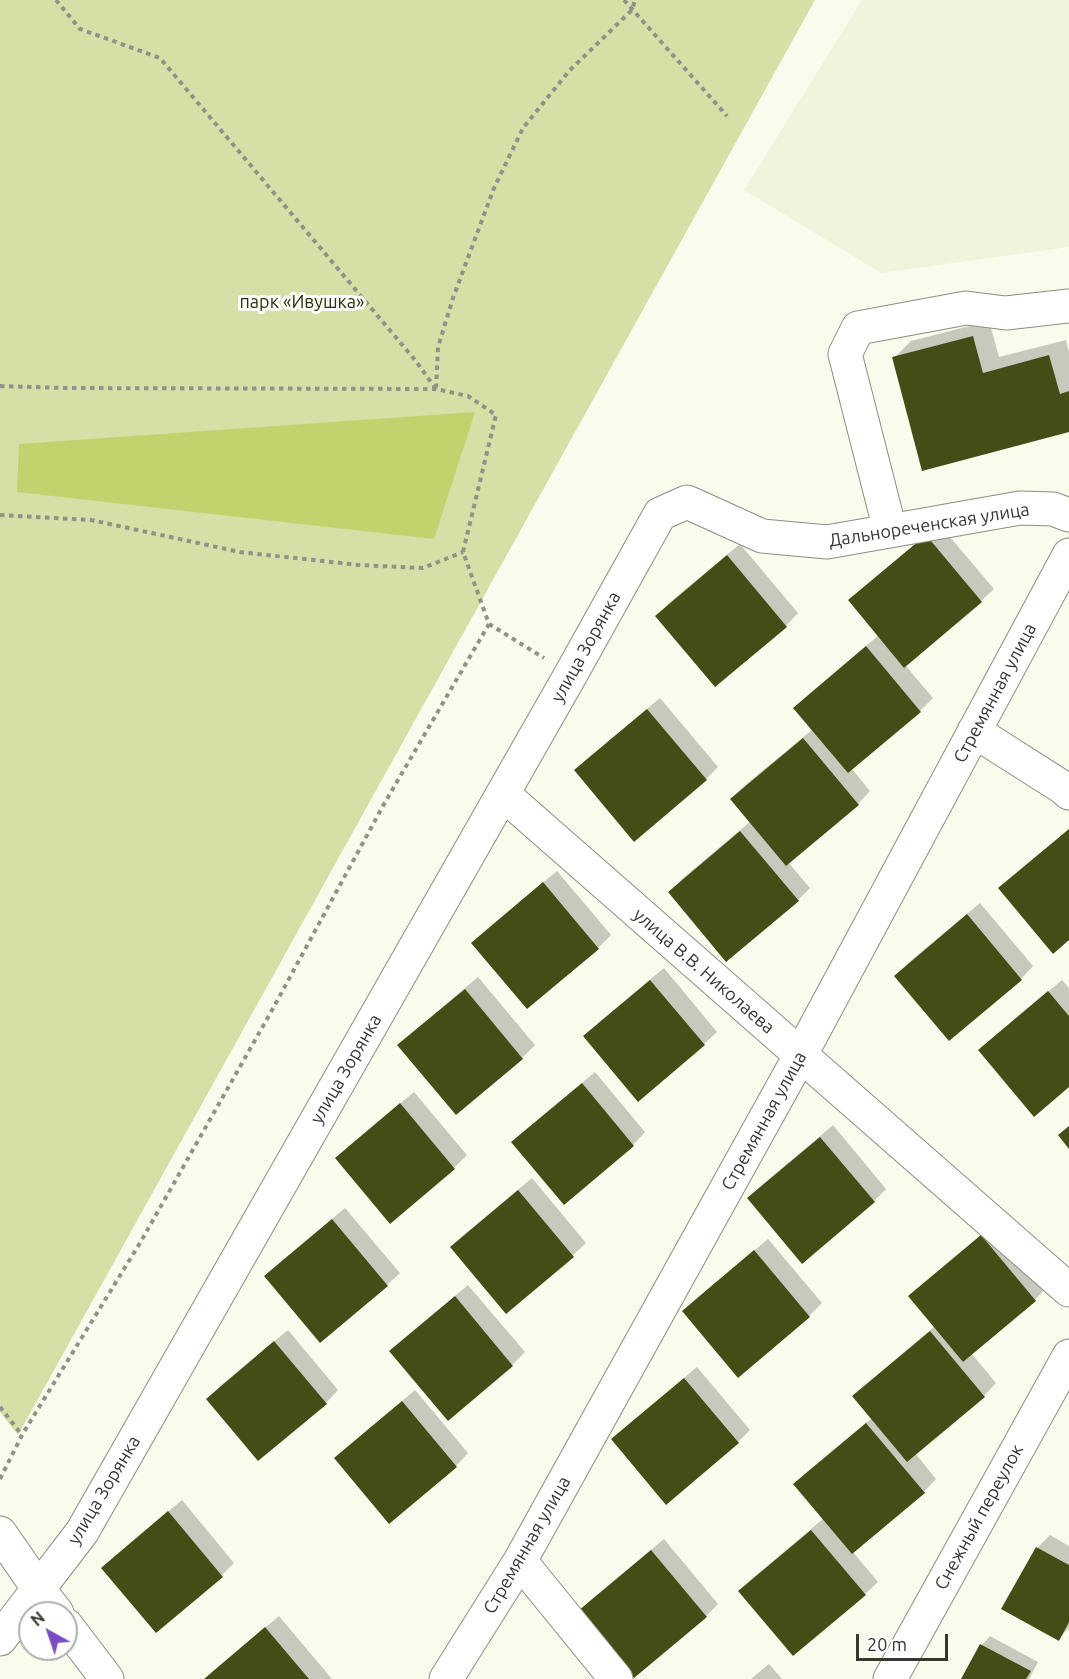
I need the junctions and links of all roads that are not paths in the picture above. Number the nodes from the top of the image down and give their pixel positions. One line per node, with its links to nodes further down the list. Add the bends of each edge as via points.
1 (1069, 306): 4 (street, via 1005,313 966,308 858,328 845,354)
2 (687, 502): 4 (street, Дальнореченская улица, via 762,536 827,542); 8 (street, улица Зорянка, via 660,514)
3 (1069, 515): 4 (street, Дальнореченская улица, via 1053,509 1020,508)
4 (890, 530)
5 (1069, 555): 6 (street, Стремянная улица)
6 (974, 731): 7 (street); 9 (street, Стремянная улица)
7 (1069, 793)
8 (503, 794): 9 (street, улица В.В. Николаева); 14 (street, улица Зорянка, via 82,1532)
9 (800, 1056): 10 (street, улица В.В. Николаева); 13 (street, Стремянная улица)
10 (1069, 1290)
11 (1069, 1356): 21 (street, Снежный переулок)
12 (0, 1533): 14 (street)
13 (520, 1561): 19 (street, Стремянная улица); 20 (street)
14 (47, 1601)
15 (18, 1624): 16 (street, улица Зорянка)
16 (0, 1639)
17 (78, 1641): 18 (street)
18 (107, 1679)
19 (446, 1679)
20 (616, 1679)
21 (890, 1679)

